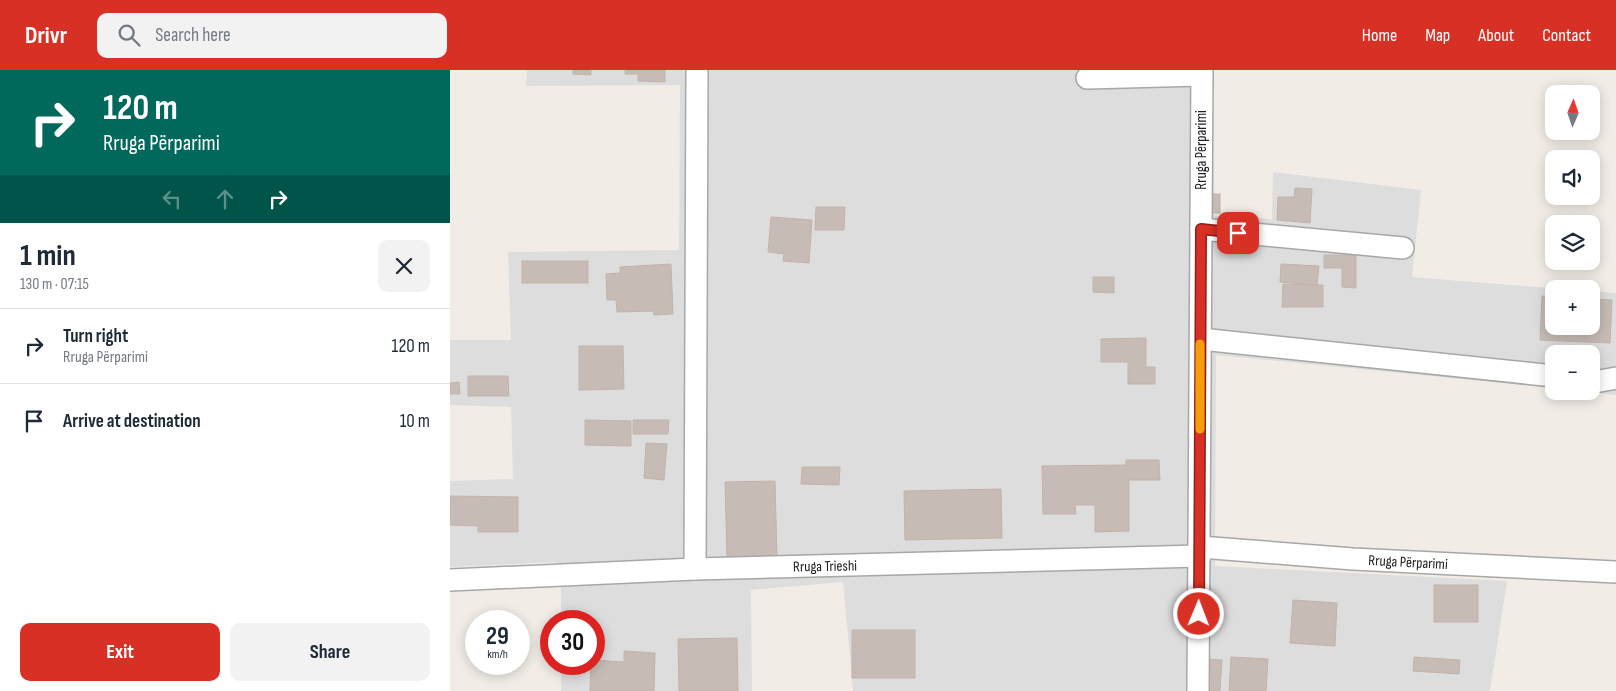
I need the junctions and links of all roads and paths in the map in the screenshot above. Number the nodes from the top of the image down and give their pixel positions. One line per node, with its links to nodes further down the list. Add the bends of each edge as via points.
1 (697, 70): 11 (street)
2 (1201, 72): 3 (street); 4 (street, Rruga Përparimi)
3 (1087, 78)
4 (1201, 229): 5 (street); 6 (street, Rruga Përparimi)
5 (1403, 248)
6 (1200, 339): 7 (street); 10 (street, Rruga Përparimi)
7 (1545, 375)
8 (1616, 378): 9 (street)
9 (1600, 381)
10 (1200, 551): 11 (street, Rruga Trieshi); 12 (street, Rruga Përparimi); 14 (street, Rruga Përparimi)
11 (695, 569): 13 (street, Rruga Trieshi)
12 (1616, 572)
13 (450, 580)
14 (1198, 691)

